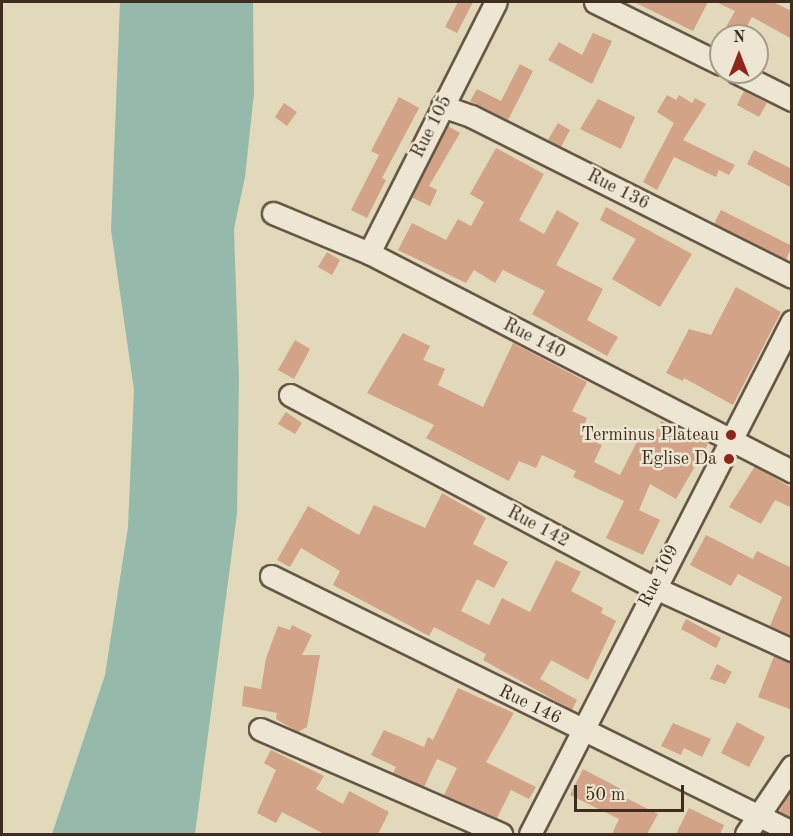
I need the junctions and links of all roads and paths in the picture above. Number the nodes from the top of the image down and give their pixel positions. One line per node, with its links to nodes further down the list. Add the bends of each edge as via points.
1 (496, 2): 6 (street, Rue 105)
2 (595, 2): 3 (street)
3 (709, 58)
4 (761, 84): 5 (street)
5 (792, 99)
6 (442, 106): 8 (street, Rue 105); 9 (street, Rue 136)
7 (273, 213): 8 (street, Rue 140)
8 (369, 253): 12 (street, Rue 140)
9 (792, 277)
10 (792, 321): 12 (street, Rue 109)
11 (290, 395): 15 (street, Rue 142)
12 (732, 441): 13 (street, Rue 140); 15 (street, Rue 109)
13 (792, 471)
14 (271, 576): 18 (street, Rue 146)
15 (653, 587): 16 (street, Rue 142); 18 (street, Rue 109)
16 (792, 650)
17 (260, 729): 22 (street)
18 (582, 731): 20 (street, Rue 146); 23 (street, Rue 109)
19 (792, 766): 20 (street)
20 (756, 814): 21 (street, Rue 146); 24 (street)
21 (792, 832)
22 (501, 834)
23 (530, 834)
24 (746, 834)

